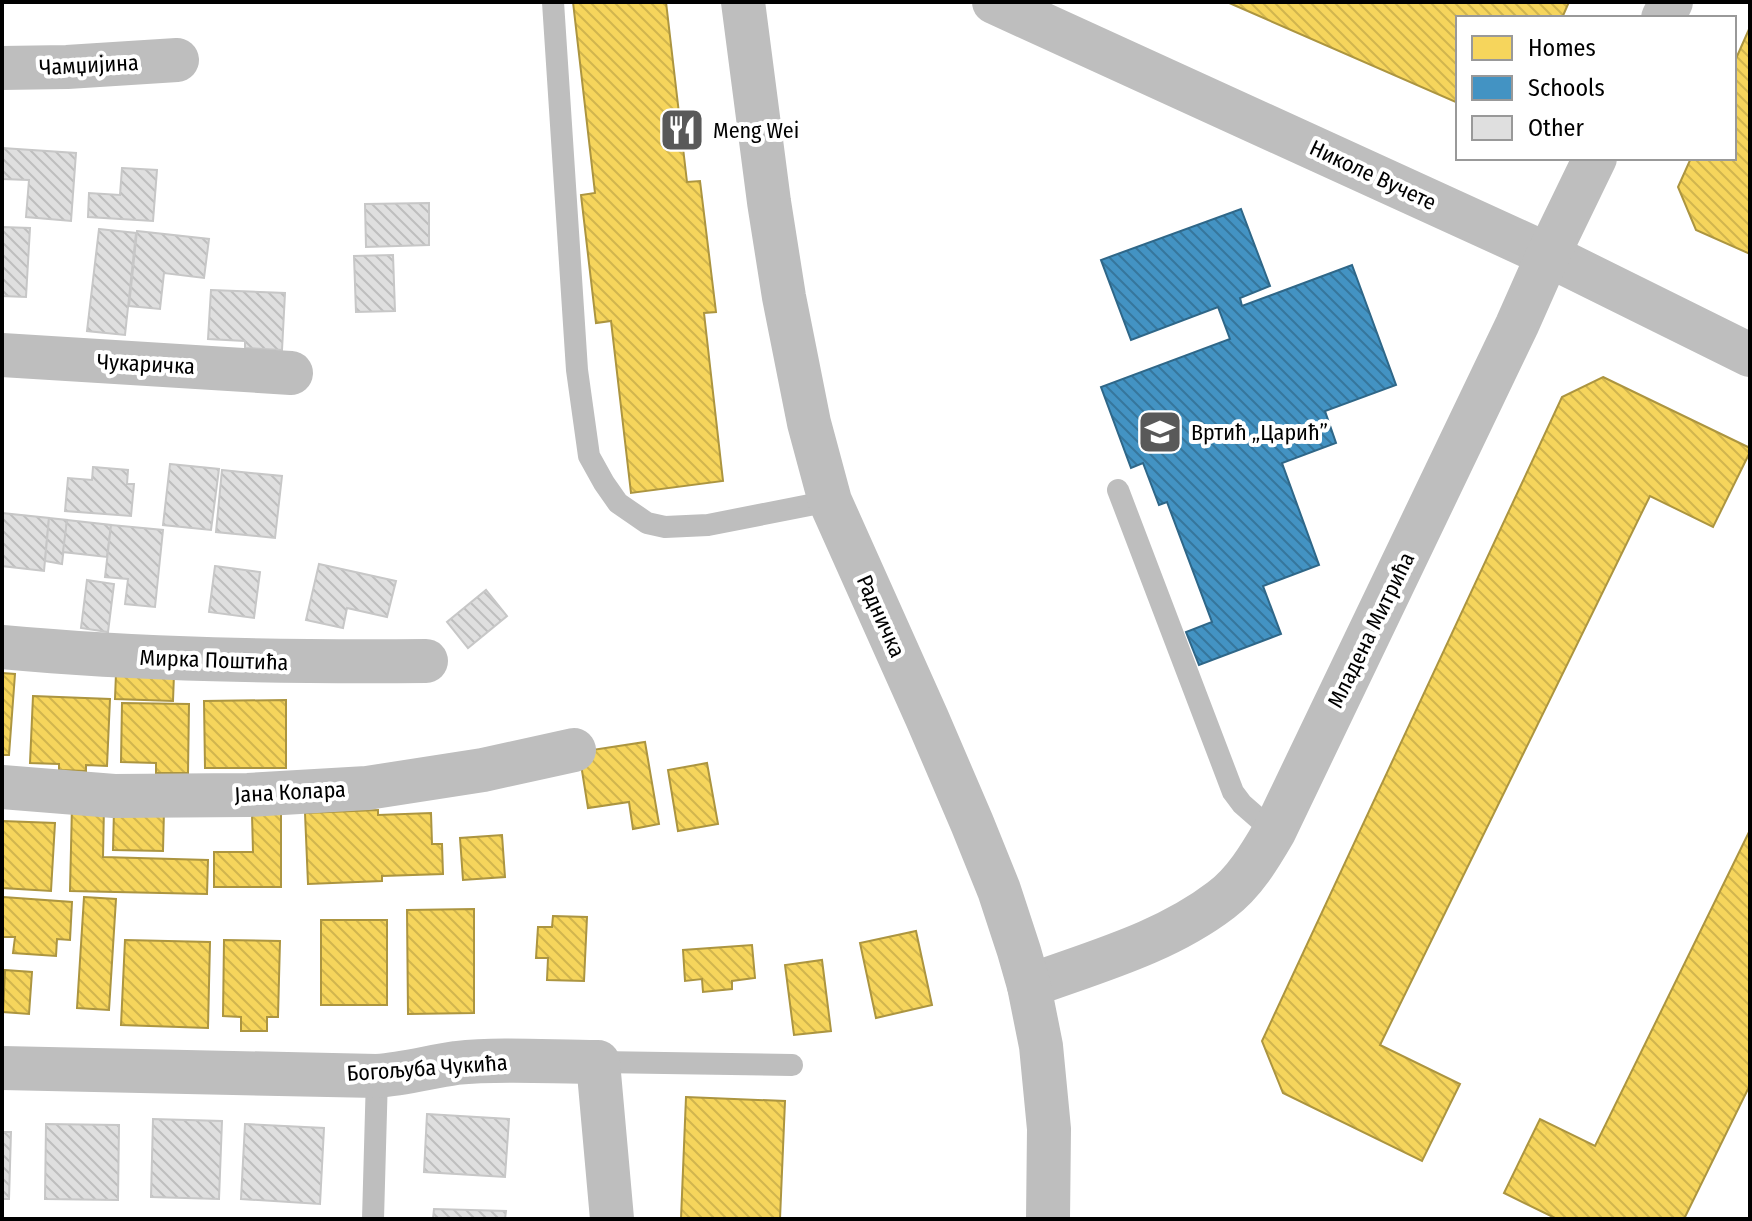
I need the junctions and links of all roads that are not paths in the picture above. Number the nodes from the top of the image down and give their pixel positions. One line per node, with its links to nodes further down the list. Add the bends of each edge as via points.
1 (553, 2): 12 (lane, via 577,370 589,456 618,503 647,523 665,527 708,525)
2 (743, 2): 12 (street, Радничка, via 784,297)
3 (994, 2): 7 (street, Николе Вучете)
4 (177, 60): 5 (street, Чамџијина)
5 (2, 68)
6 (1594, 160): 7 (street, Младена Митрића)
7 (1548, 255): 9 (street, Николе Вучете); 17 (street, Младена Митрића)
8 (2, 355): 10 (street, Чукаричка)
9 (1750, 355)
10 (291, 373)
11 (1118, 490): 17 (lane, via 1233,792)
12 (830, 501): 18 (street, Радничка, via 972,823)
13 (2, 647): 14 (street, Мирка Поштића, via 92,656)
14 (426, 661)
15 (574, 750): 16 (street, Јана Колара, via 367,788 114,796)
16 (2, 787)
17 (1274, 832): 18 (street, Младена Митрића, via 1261,856 1223,899 1169,933)
18 (1029, 986): 25 (street, Радничка, via 1049,1129)
19 (598, 1062): 20 (lane); 22 (street, Богољуба Чукића, via 486,1061); 24 (street)
20 (792, 1065)
21 (2, 1068): 22 (street, Богољуба Чукића)
22 (377, 1076): 23 (lane)
23 (373, 1219)
24 (612, 1219)
25 (1048, 1219)

